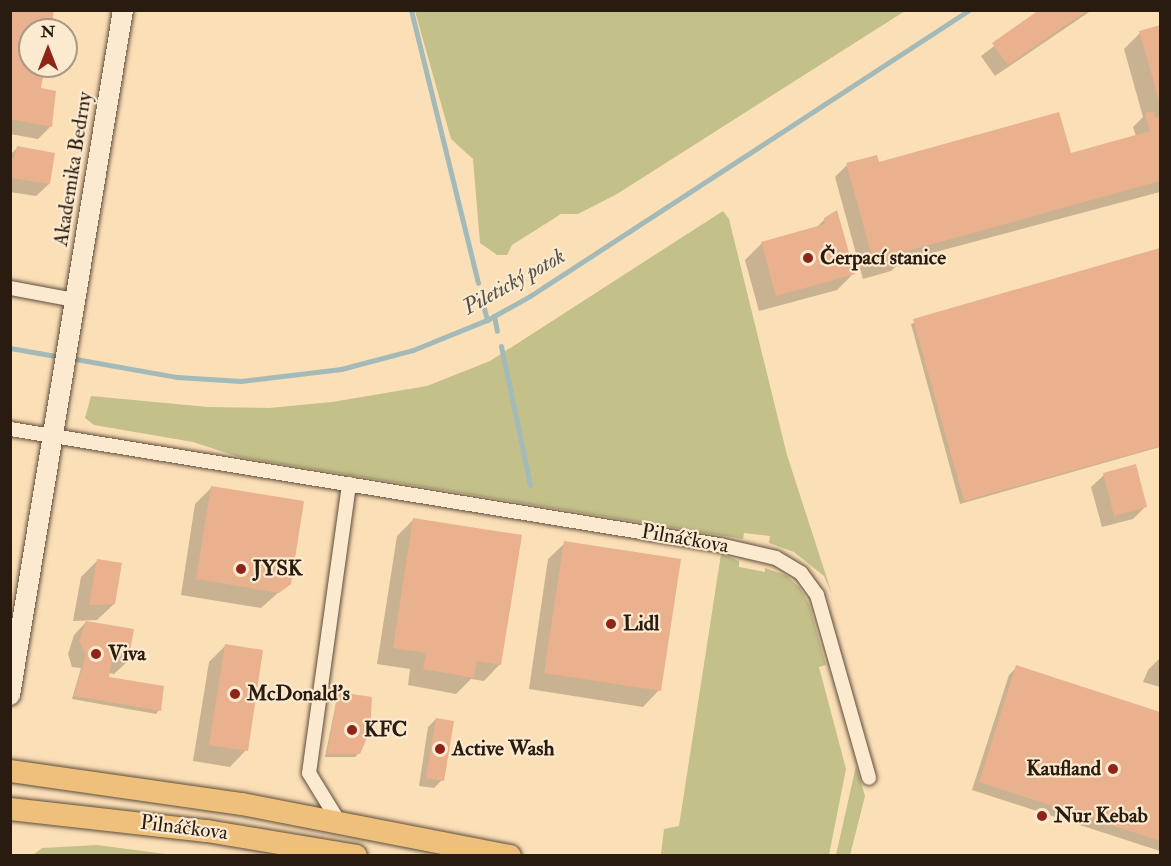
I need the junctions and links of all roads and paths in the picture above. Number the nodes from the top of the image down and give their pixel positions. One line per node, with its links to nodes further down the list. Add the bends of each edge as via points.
1 (123, 10): 3 (street, Akademika Bedrny)
2 (10, 288): 3 (street)
3 (75, 300): 5 (street, Akademika Bedrny)
4 (10, 429): 5 (street, Pilnáčkova)
5 (52, 435): 6 (street, Pilnáčkova); 7 (street, Akademika Bedrny)
6 (349, 484): 9 (street, Pilnáčkova, via 720,545 788,563 817,595); 11 (street, via 309,773)
7 (10, 695)
8 (10, 771): 11 (main road, Pilnáčkova, via 176,793)
9 (869, 778)
10 (10, 809): 12 (main road, Pilnáčkova, via 207,831)
11 (339, 822): 13 (main road, Pilnáčkova)
12 (356, 855)
13 (510, 855)

